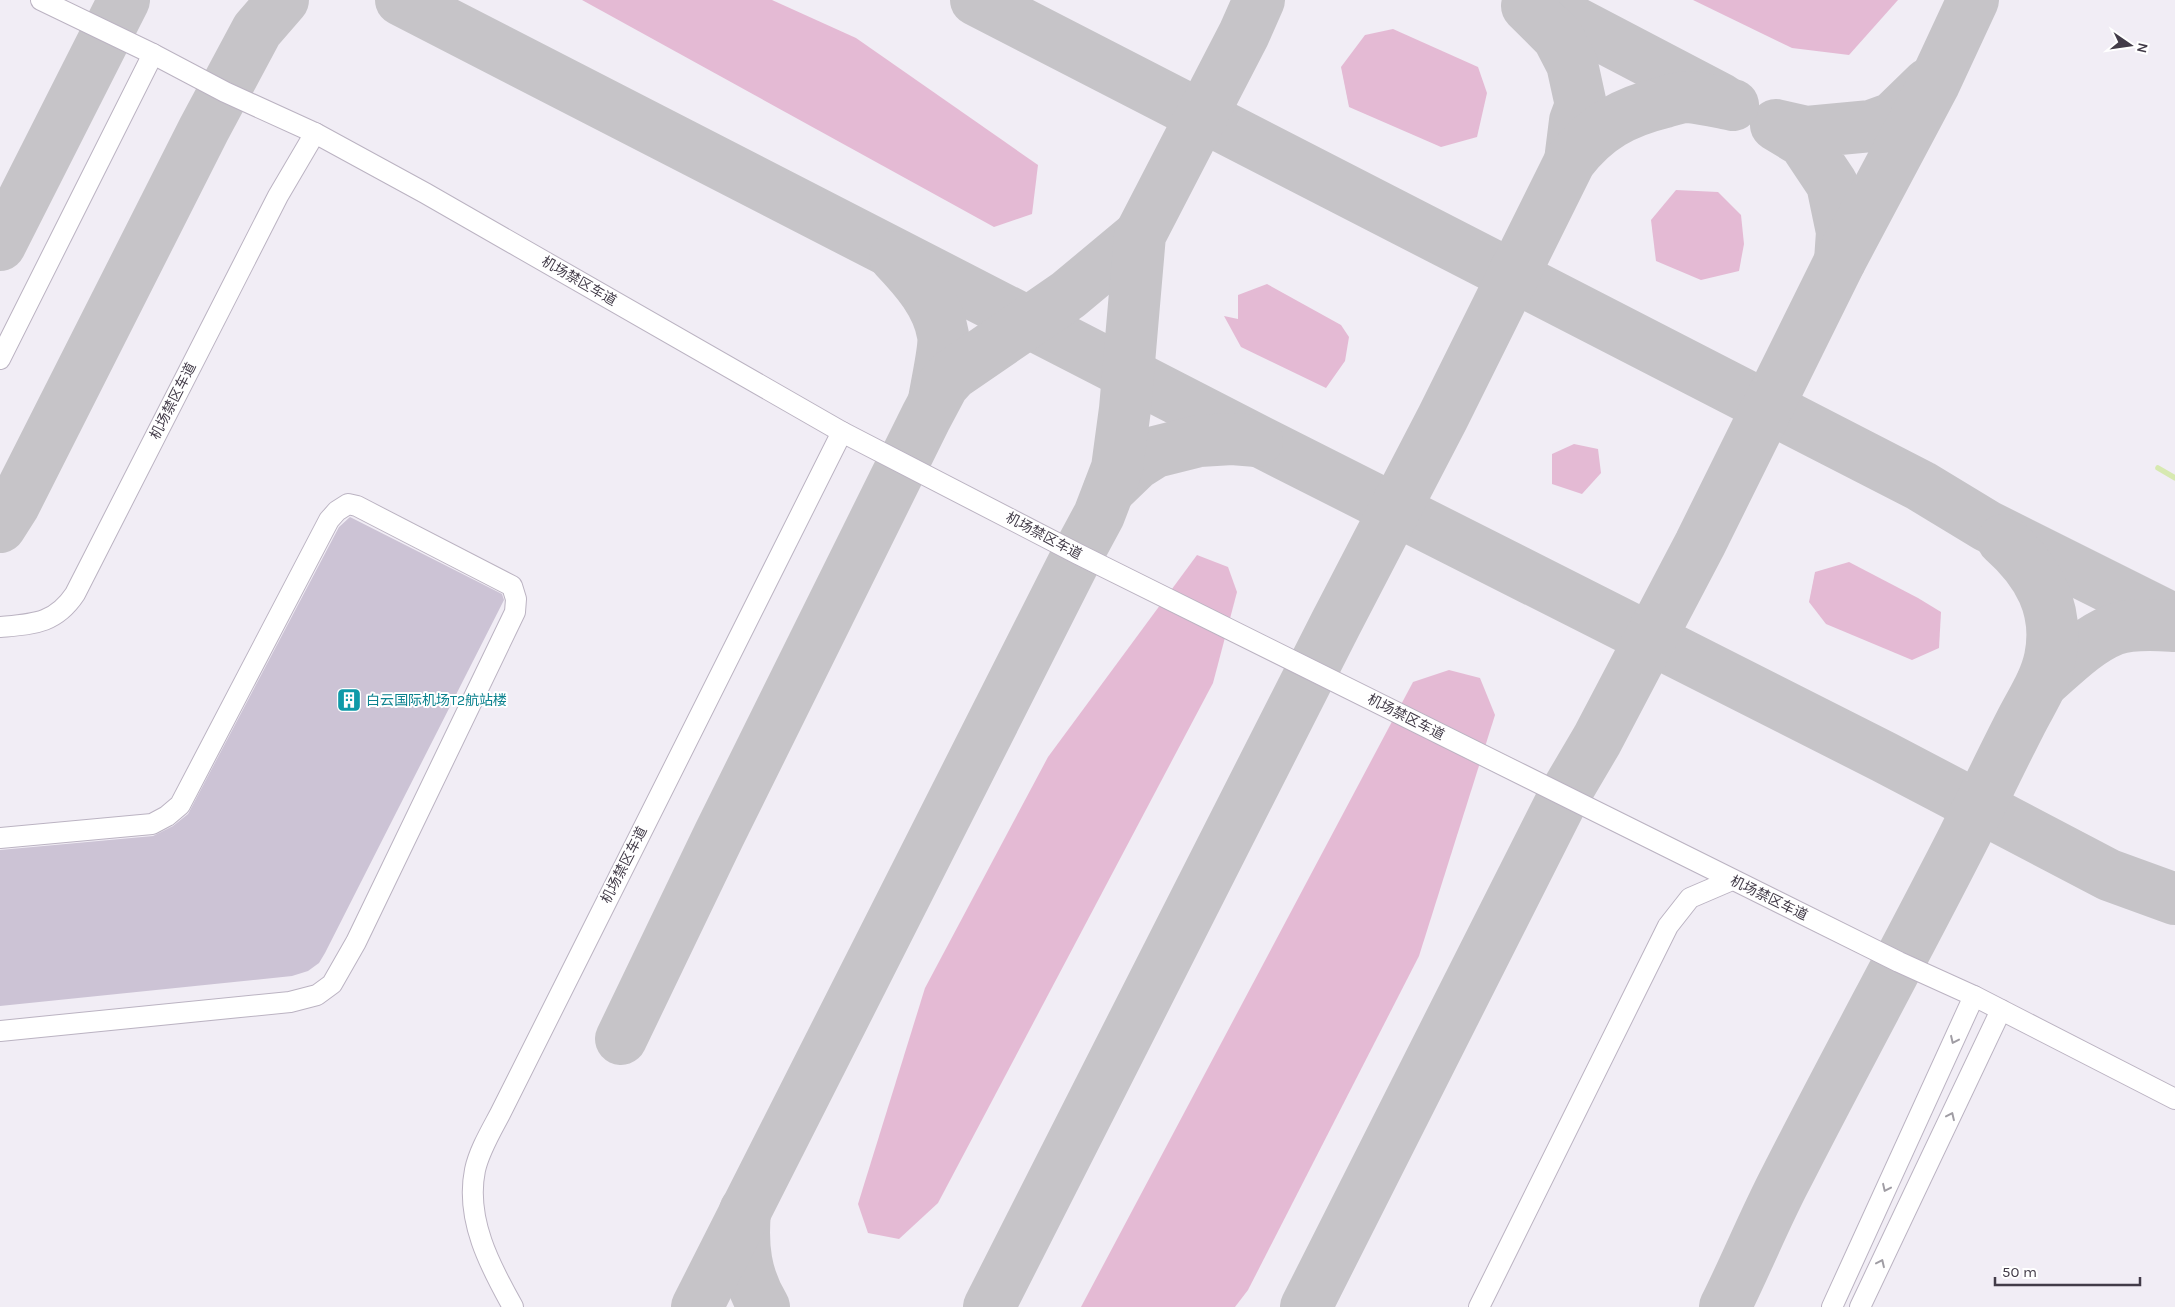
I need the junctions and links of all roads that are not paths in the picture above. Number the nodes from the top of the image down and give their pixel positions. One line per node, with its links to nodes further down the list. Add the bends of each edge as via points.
1 (41, 0): 2 (lane, 机场禁区车道)
2 (153, 54): 3 (lane, 机场禁区车道); 4 (lane)
3 (314, 133): 5 (lane, 机场禁区车道, via 433,197); 6 (lane, 机场禁区车道, via 278,196 75,594 67,606 50,618 28,625)
4 (0, 359)
5 (842, 432): 8 (lane, 机场禁区车道, via 1078,554); 13 (lane, 机场禁区车道, via 500,1114 475,1170 478,1234 495,1276)
6 (0, 627)
7 (0, 838): 11 (lane, via 152,824 180,805 329,520 348,504 512,586 515,612 356,942 332,984 317,995 290,1002)
8 (1732, 880): 9 (lane, 机场禁区车道); 14 (lane, via 1690,898 1668,926)
9 (1974, 996): 10 (lane, 机场禁区车道); 15 (lane, one-way to 15)
10 (2001, 1010): 12 (lane, 机场禁区车道); 16 (lane, one-way to 10)
11 (0, 1031)
12 (2175, 1099)
13 (513, 1307)
14 (1479, 1307)
15 (1832, 1307)
16 (1860, 1307)

